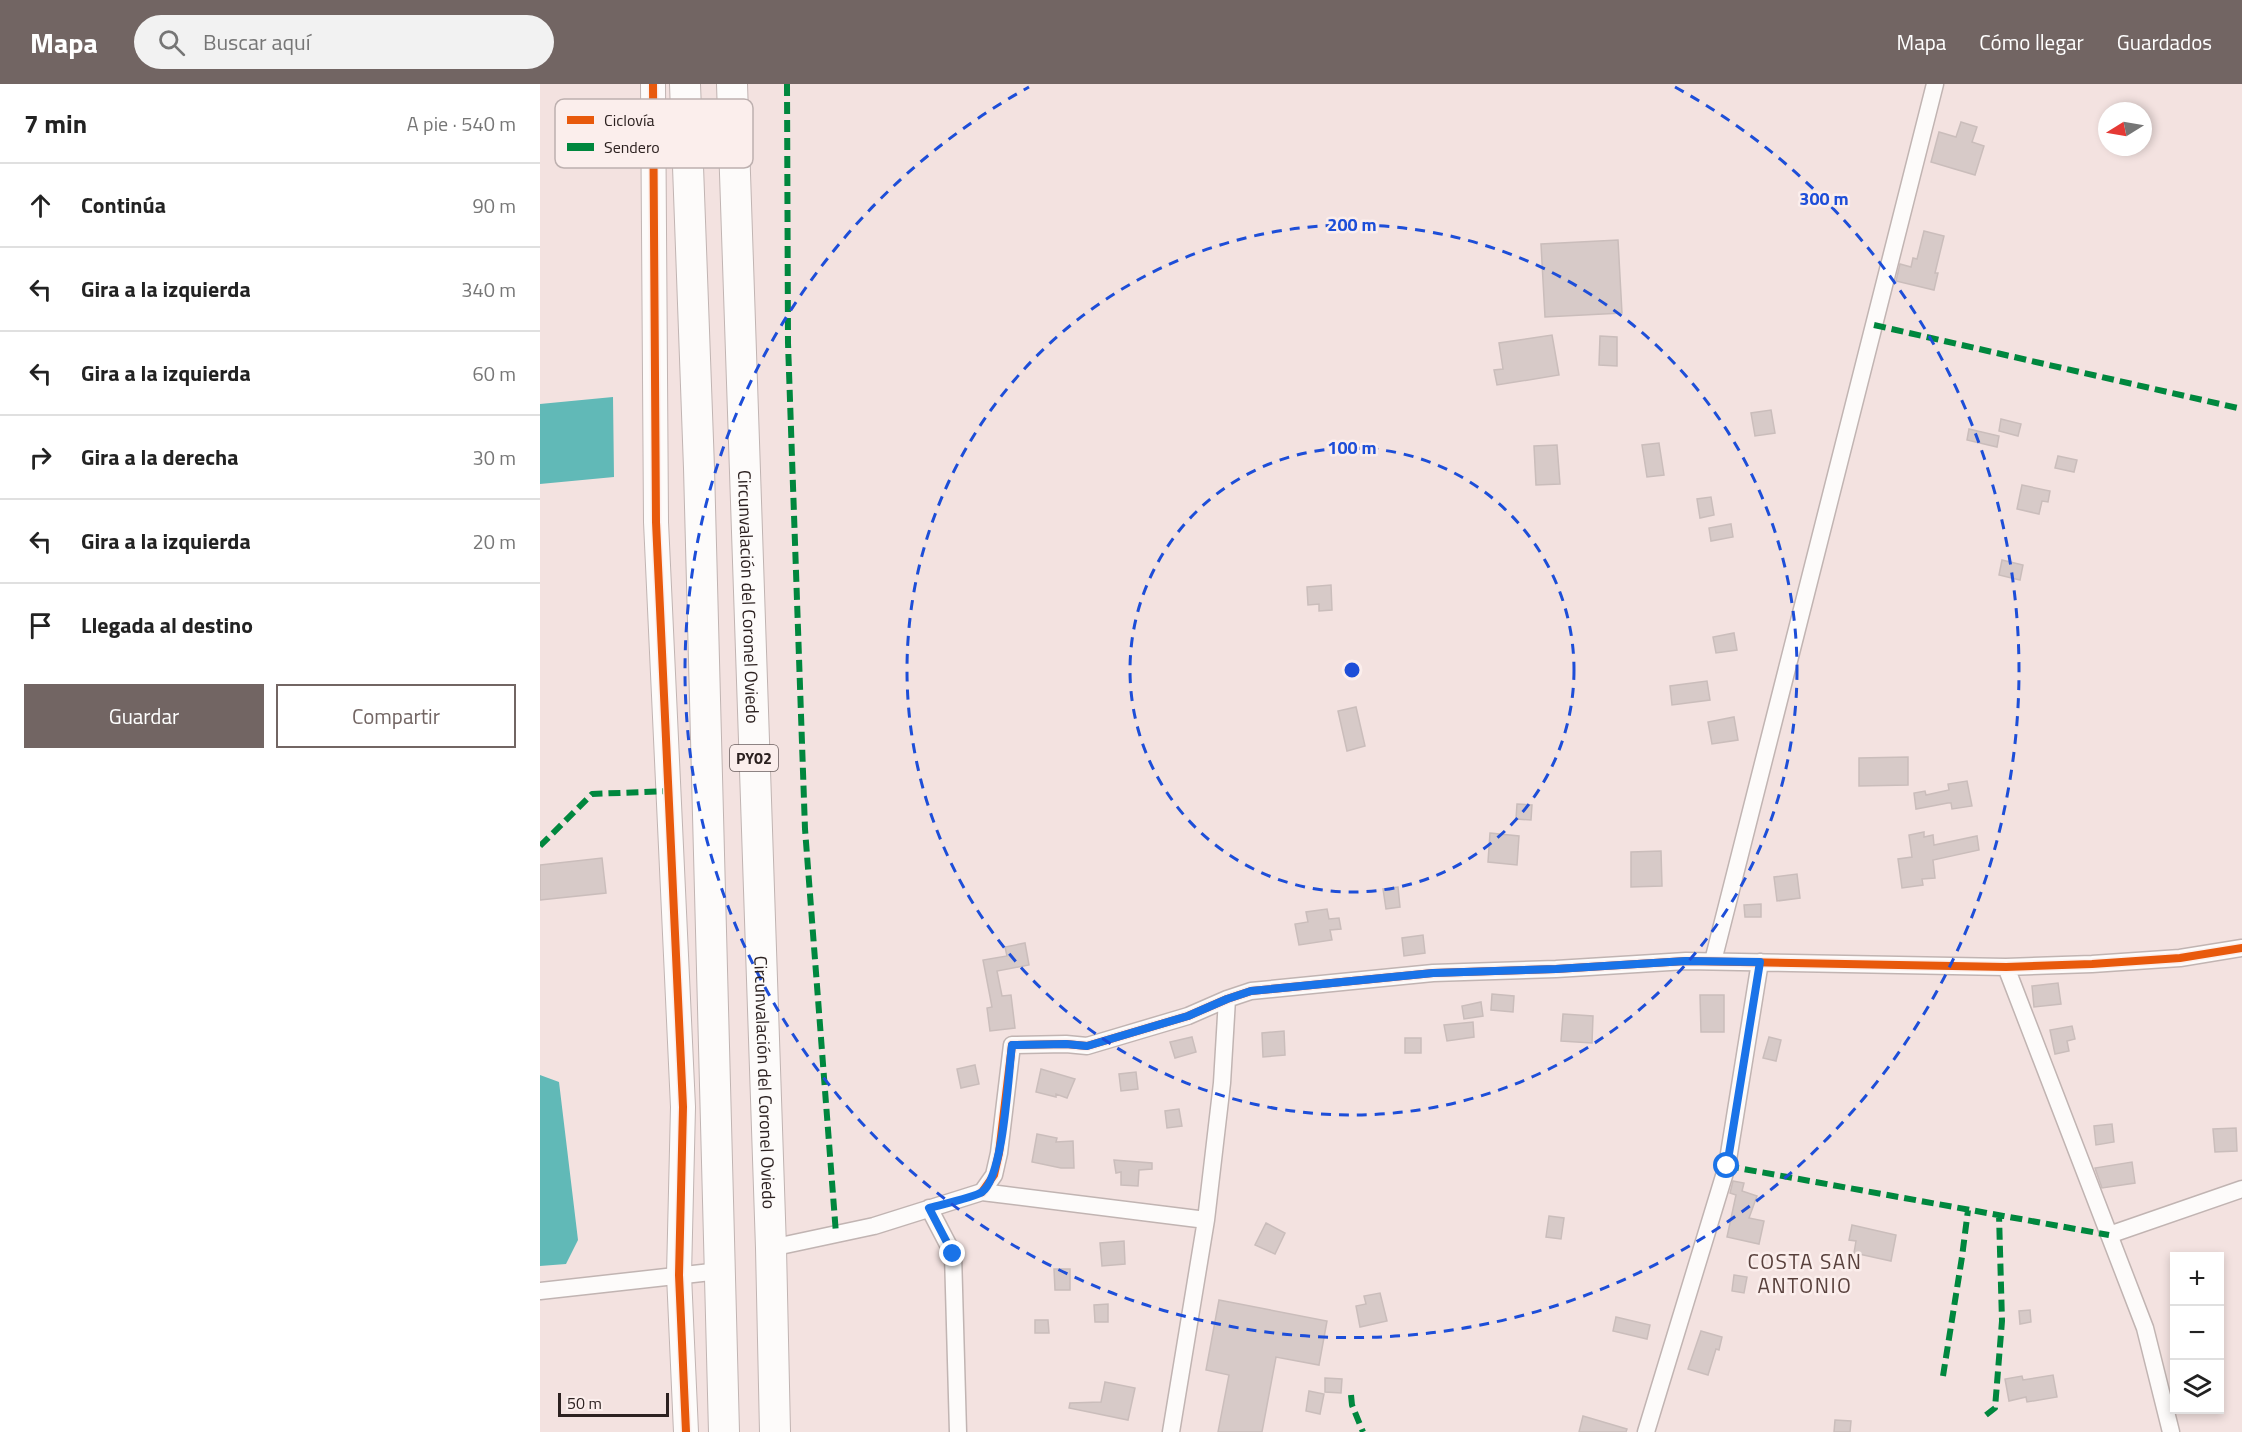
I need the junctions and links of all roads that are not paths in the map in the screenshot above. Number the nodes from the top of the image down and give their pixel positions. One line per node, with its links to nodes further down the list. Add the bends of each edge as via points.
1 (653, 84): 5 (street)
2 (685, 84): 6 (highway, PY02)
3 (732, 84): 7 (highway, Circunvalación del Coronel Oviedo / PY02)
4 (1935, 84): 12 (street)
5 (653, 99)
6 (686, 99)
7 (733, 99)
8 (654, 168): 23 (street, via 656,522 683,1107)
9 (688, 168): 22 (highway, PY02)
10 (735, 168): 21 (highway, Circunvalación del Coronel Oviedo / PY02)
11 (2242, 948): 14 (street, via 2169,958)
12 (1713, 961): 13 (street); 15 (street, via 1433,973 1251,991)
13 (1760, 962): 14 (street); 30 (street, via 1727,1166)
14 (2006, 967): 20 (street)
15 (1227, 999): 17 (street, via 1188,1016 1087,1046 1012,1045 999,1153 994,1175); 19 (street)
16 (2242, 1189): 20 (street)
17 (982, 1192): 18 (street); 19 (street)
18 (929, 1208): 21 (street, via 874,1226); 28 (street, via 953,1254)
19 (1206, 1220): 29 (street)
20 (2109, 1235): 31 (street, via 2145,1328)
21 (771, 1248): 27 (highway, Circunvalación del Coronel Oviedo / PY02)
22 (720, 1271): 23 (street); 26 (highway, PY02)
23 (680, 1275): 24 (street); 25 (street)
24 (540, 1291)
25 (686, 1432)
26 (724, 1432)
27 (775, 1432)
28 (958, 1432)
29 (1172, 1432)
30 (1646, 1432)
31 (2171, 1432)

